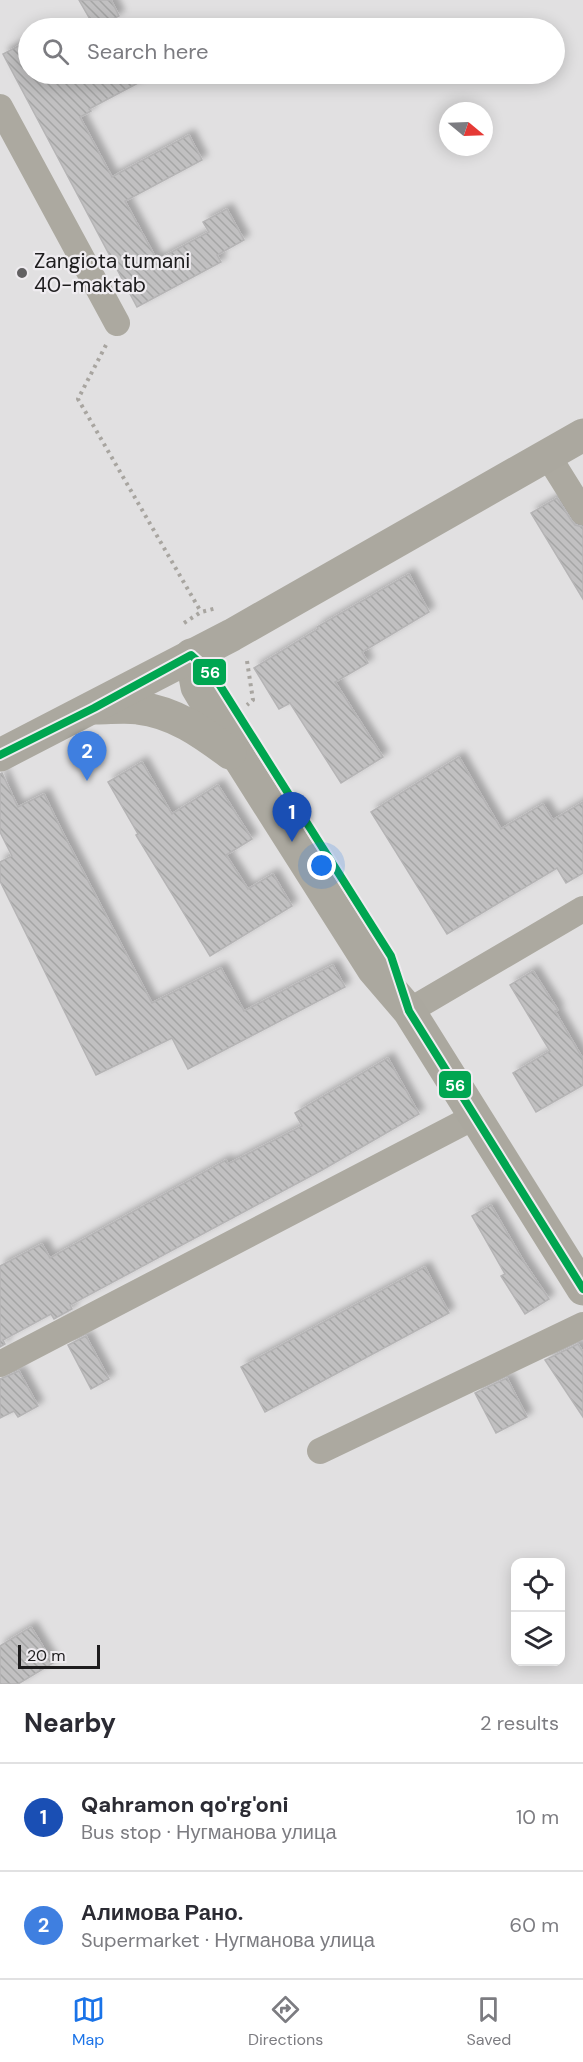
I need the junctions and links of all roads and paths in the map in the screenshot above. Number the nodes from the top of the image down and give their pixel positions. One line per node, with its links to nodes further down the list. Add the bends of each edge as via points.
1 (0, 107): 2 (street)
2 (117, 323): 6 (path, via 78,399)
3 (583, 435): 4 (main road)
4 (548, 456): 5 (street); 7 (main road)
5 (583, 512)
6 (201, 612)
7 (191, 655): 10 (main road); 12 (main road, via 197,687); 14 (main road, via 214,676 391,956)
8 (243, 655): 9 (path, via 253,700)
9 (247, 705)
10 (94, 708): 11 (main road); 12 (main road, via 137,708 171,716 203,733)
11 (0, 754)
12 (241, 761): 14 (main road, via 373,969)
13 (583, 909): 14 (street)
14 (409, 1011): 15 (main road)
15 (476, 1116): 16 (main road); 18 (street)
16 (583, 1289)
17 (583, 1325): 19 (street)
18 (0, 1364)
19 (320, 1451)

